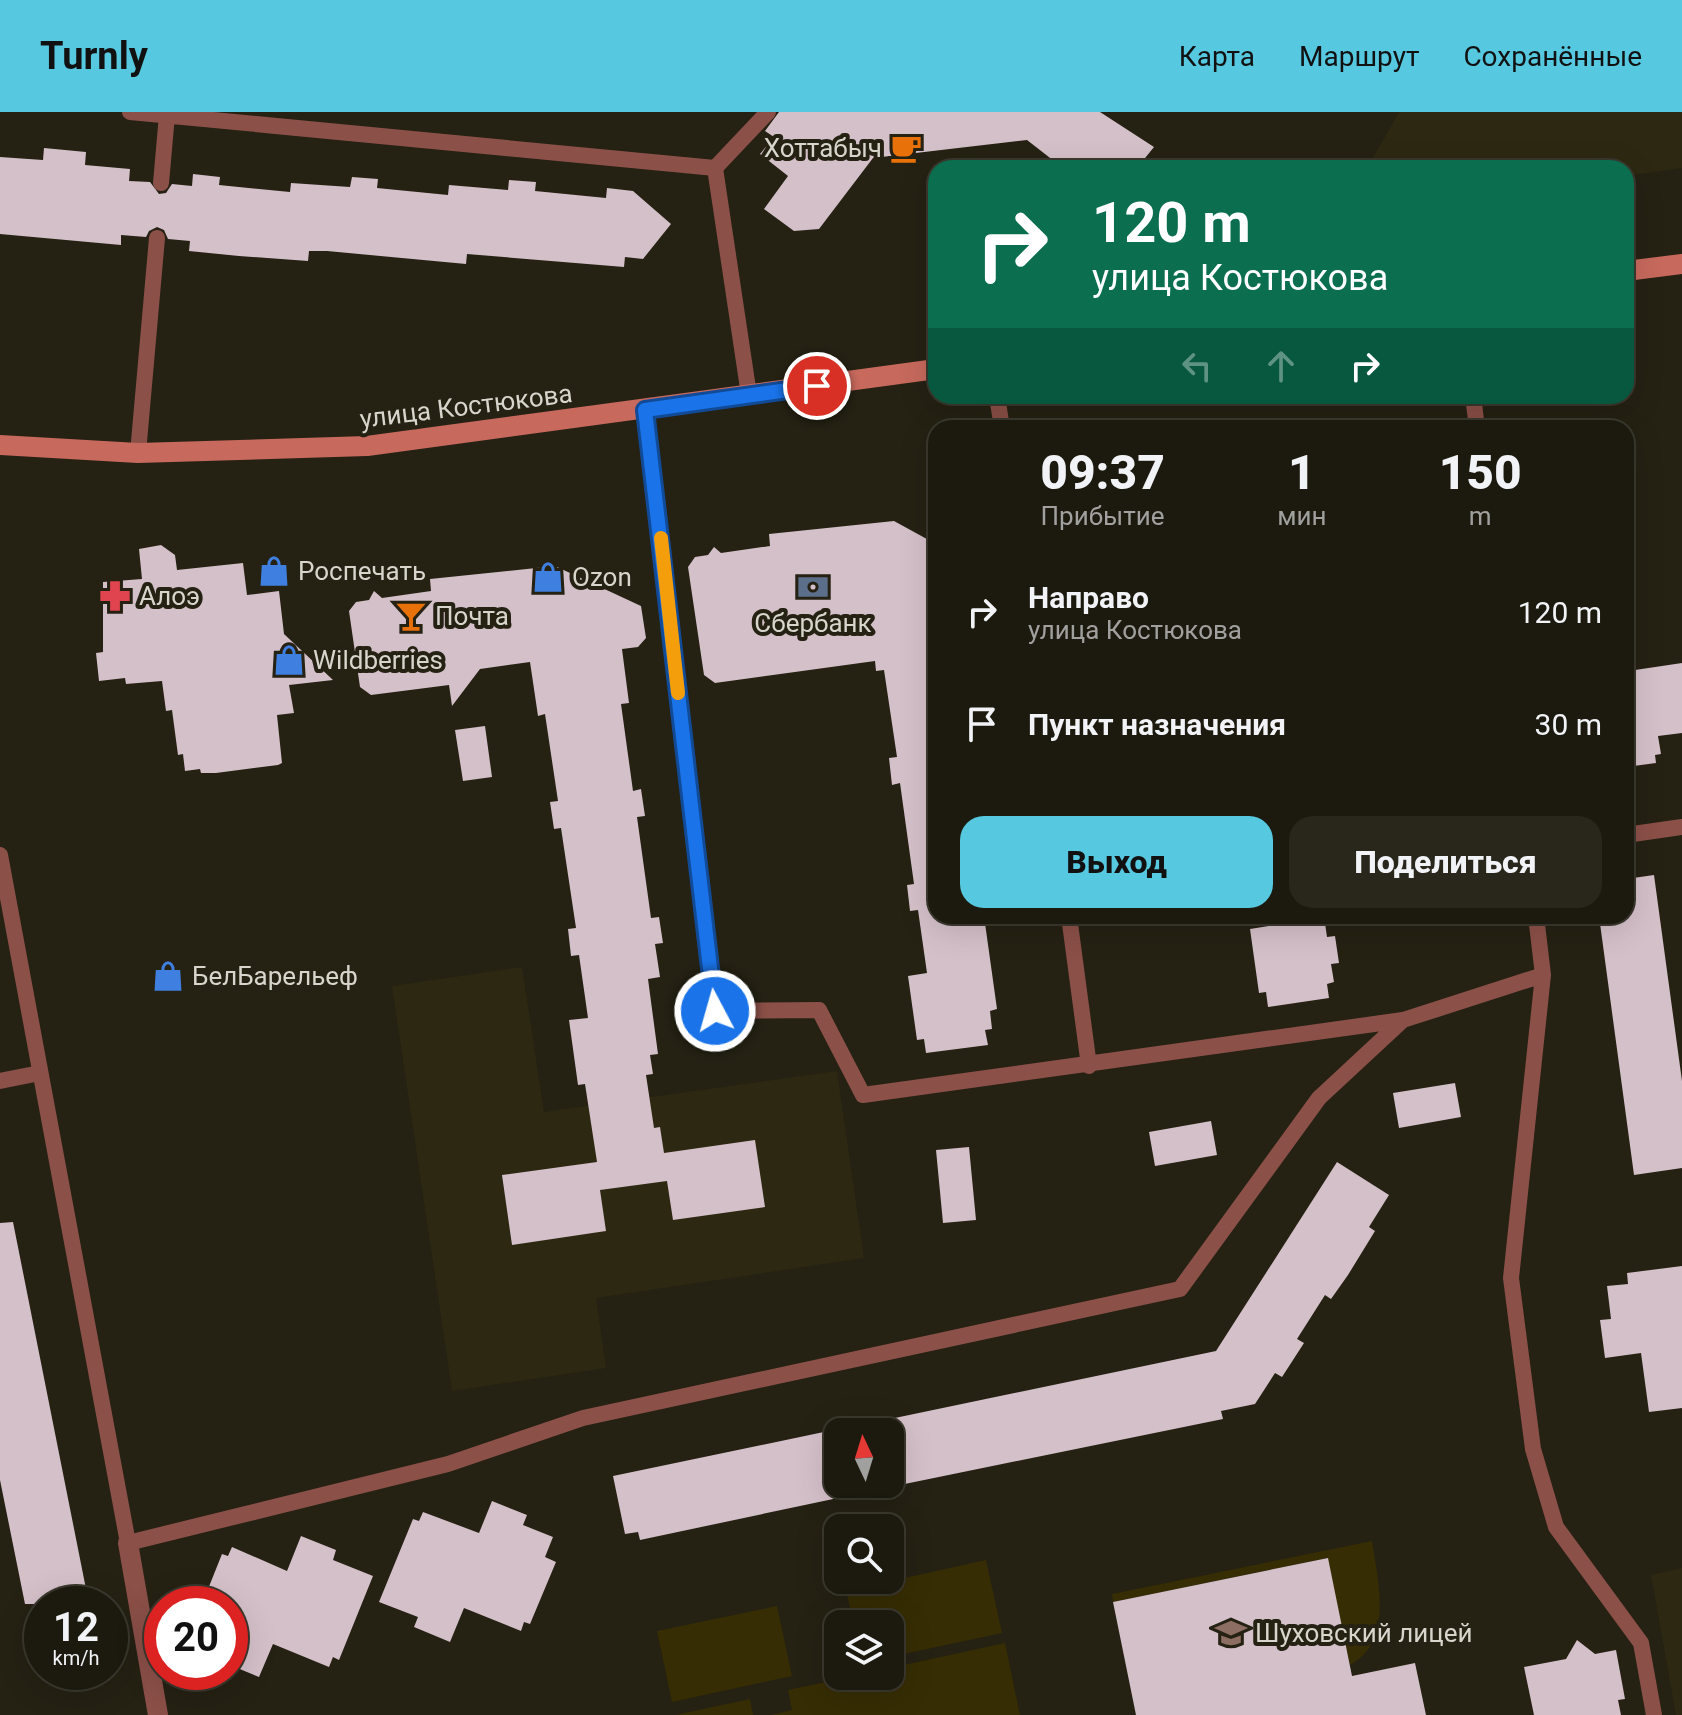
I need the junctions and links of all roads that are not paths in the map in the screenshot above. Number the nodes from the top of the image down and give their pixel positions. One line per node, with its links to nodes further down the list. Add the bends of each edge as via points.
1 (130, 112): 3 (lane)
2 (768, 112): 4 (lane)
3 (167, 115): 4 (lane); 5 (lane)
4 (715, 168): 10 (lane)
5 (161, 183)
6 (157, 238): 13 (lane)
7 (1682, 264): 8 (main road)
8 (1634, 270)
9 (928, 370): 10 (main road, улица Костюкова)
10 (749, 395): 11 (main road, улица Костюкова)
11 (645, 410): 13 (main road, улица Костюкова, via 367,446); 21 (lane, via 715,1011 819,1010 863,1095)
12 (0, 445): 13 (main road, улица Костюкова)
13 (138, 453)
14 (1682, 827): 15 (lane)
15 (1634, 834)
16 (0, 855): 22 (lane)
17 (1070, 924): 21 (lane)
18 (1537, 924): 19 (lane)
19 (1543, 975): 20 (lane); 26 (lane, via 1511,1278 1533,1449 1556,1527 1641,1643)
20 (1403, 1020): 21 (lane); 24 (lane, via 1319,1098 1180,1289 583,1418 448,1464)
21 (1089, 1066)
22 (40, 1073): 23 (lane); 24 (lane)
23 (0, 1081)
24 (128, 1543): 25 (street)
25 (158, 1715)
26 (1654, 1715)

